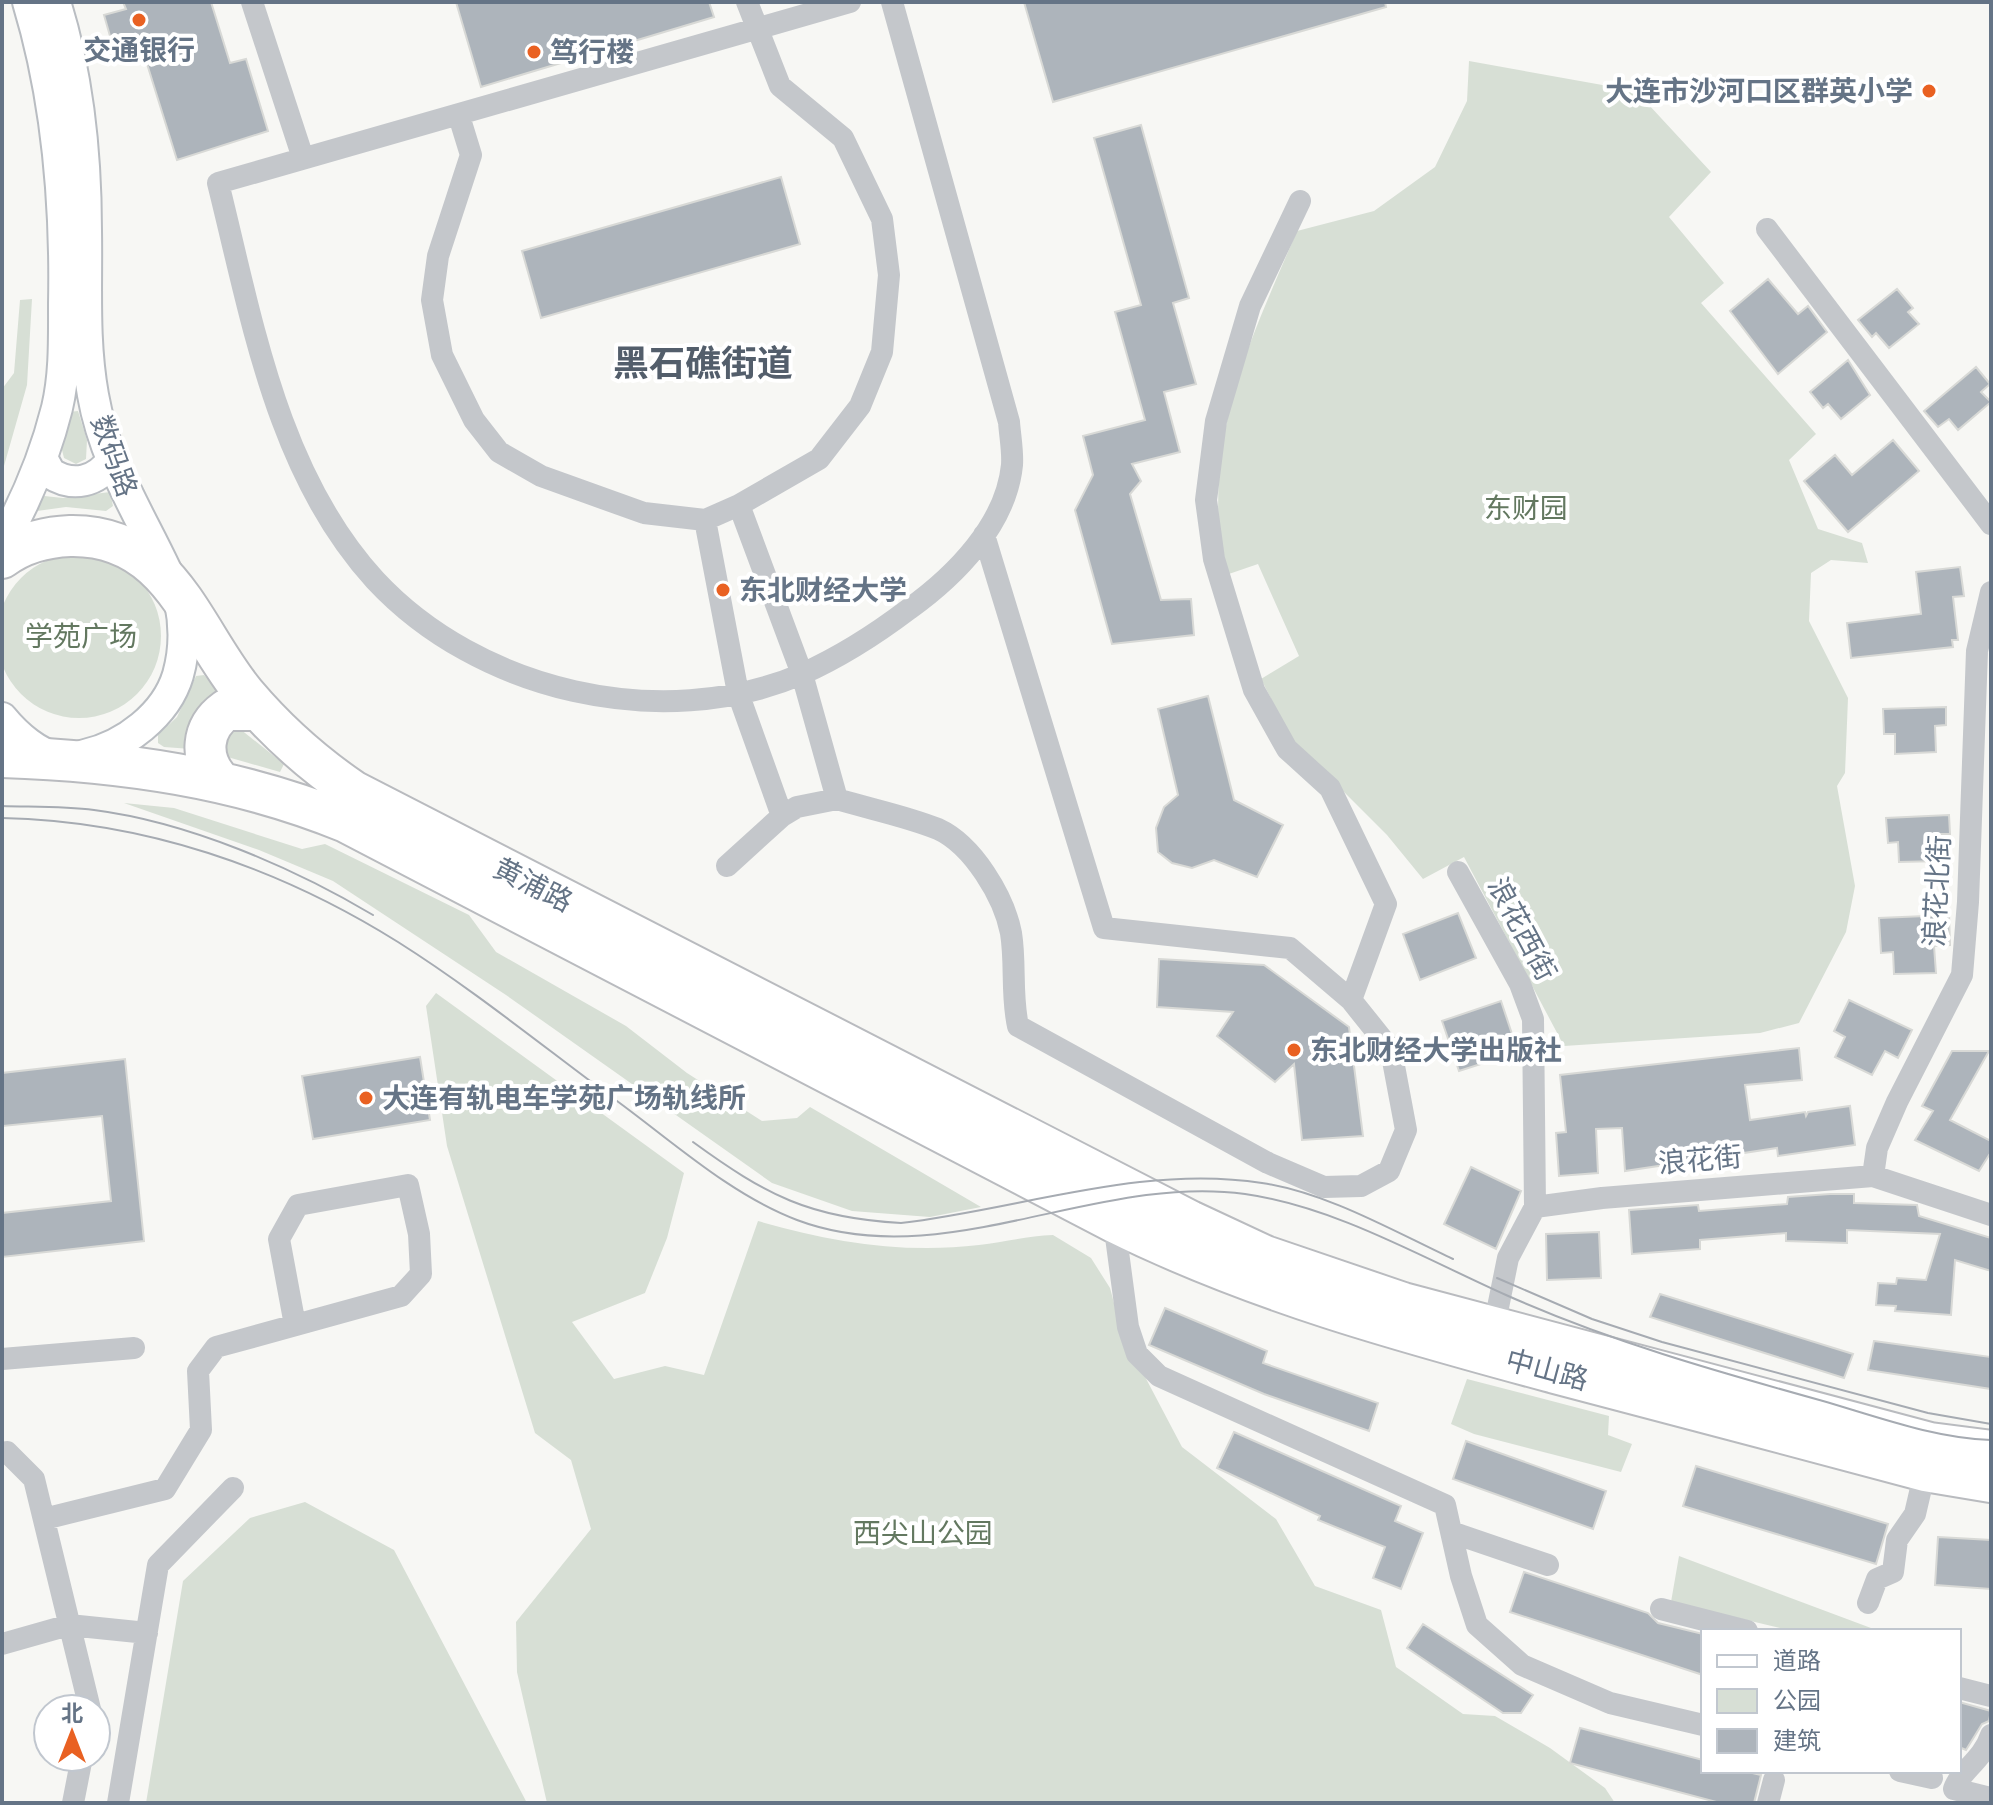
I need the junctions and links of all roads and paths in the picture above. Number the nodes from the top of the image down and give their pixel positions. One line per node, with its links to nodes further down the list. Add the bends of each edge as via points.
1 (28, 2): 12 (main road, 数码路, via 55,119 65,227 63,368)
2 (55, 2): 13 (main road, 数码路, via 85,166 87,353 93,398)
3 (252, 2): 9 (street)
4 (747, 2): 7 (street)
5 (850, 2): 7 (street)
6 (892, 2): 17 (street, via 1009,422 1012,466)
7 (755, 29): 8 (street); 14 (street, via 780,86 843,138 882,219 889,275 882,352 860,406 819,459)
8 (459, 116): 9 (street); 15 (street, via 471,155 438,256 432,300 442,355 474,420 499,452 541,476 644,513)
9 (303, 158): 23 (street, via 218,183 261,357 304,474 345,545 432,632 493,665 553,686 617,698)
10 (1300, 201): 33 (street, via 1250,306 1216,421 1206,500 1214,559 1254,690 1287,749 1330,788 1386,904)
11 (1767, 229): 16 (street)
12 (42, 458): 13 (main road, via 50,473 75,482 103,473); 18 (main road, 数码路)
13 (112, 460): 20 (main road, 数码路)
14 (739, 505): 15 (street); 22 (street)
15 (705, 520): 23 (street)
16 (1991, 524)
17 (984, 535): 22 (street, via 942,585 877,633); 33 (street, via 1104,928 1290,948)
18 (2, 544)
19 (2, 558): 20 (highway, 黄浦路, via 55,537 108,540 135,550)
20 (172, 583): 24 (highway, 黄浦路); 27 (main road, 数码路, via 184,623 183,650 178,677 165,702 126,739 97,753)
21 (1991, 592): 34 (street, 浪花北街, via 1977,651 1962,975 1897,1102 1877,1148)
22 (802, 674): 23 (street); 29 (street)
23 (738, 693): 30 (street)
24 (259, 710): 28 (highway, via 226,710 209,727 204,756); 35 (highway, 黄浦路, via 312,763 388,810)
25 (2, 718): 27 (main road, via 36,749)
26 (2, 757): 27 (highway, 黄浦路)
27 (63, 760): 28 (highway, 黄浦路)
28 (219, 780): 35 (highway, 黄浦路, via 346,822)
29 (837, 799): 30 (street, via 797,807); 33 (street, via 940,830 973,857 997,896 1011,933 1018,1026 1268,1163 1324,1187 1361,1186 1389,1171 1406,1130 1391,1050)
30 (782, 816): 31 (street)
31 (727, 866)
32 (1458, 872): 36 (street, 浪花西街, via 1520,984 1533,1019)
33 (1351, 1000)
34 (1873, 1176): 36 (street, 浪花街); 37 (street, 浪花街)
35 (1122, 1206): 39 (highway, 中山路, via 1304,1271); 44 (highway, 中山路, via 1175,1252 1321,1307); 48 (street, via 1128,1327 1137,1354 1159,1376 1445,1505)
36 (1535, 1207): 39 (street, via 1508,1258)
37 (1991, 1215)
38 (295, 1325): 38 (street, via 401,1296 421,1274 408,1185 298,1205 279,1239); 47 (street, via 216,1347 198,1371 201,1430 165,1489)
39 (1494, 1327): 42 (highway, 中山路, via 1930,1443)
40 (134, 1348): 41 (street)
41 (2, 1359)
42 (1991, 1451)
43 (2, 1453): 47 (street, via 34,1479)
44 (1925, 1471): 45 (highway, 中山路); 50 (street, via 1915,1514 1897,1540 1893,1572 1877,1579)
45 (1991, 1482)
46 (233, 1488): 54 (street, via 158,1565)
47 (44, 1519): 52 (street)
48 (1451, 1532): 49 (street); 59 (street, via 1477,1625 1522,1665 1610,1703)
49 (1548, 1565)
50 (1868, 1603)
51 (1661, 1609): 53 (street)
52 (69, 1625): 54 (street); 55 (street); 57 (street)
53 (1739, 1629)
54 (147, 1633): 67 (street)
55 (2, 1644)
56 (1961, 1688): 58 (street)
57 (86, 1693)
58 (1991, 1696)
59 (1701, 1725)
60 (1991, 1735): 65 (street, via 1954,1789)
61 (79, 1773): 66 (street)
62 (1909, 1773): 63 (street)
63 (1932, 1778)
64 (1774, 1780): 68 (street)
65 (1991, 1798)
66 (73, 1803)
67 (118, 1803)
68 (1768, 1803)

